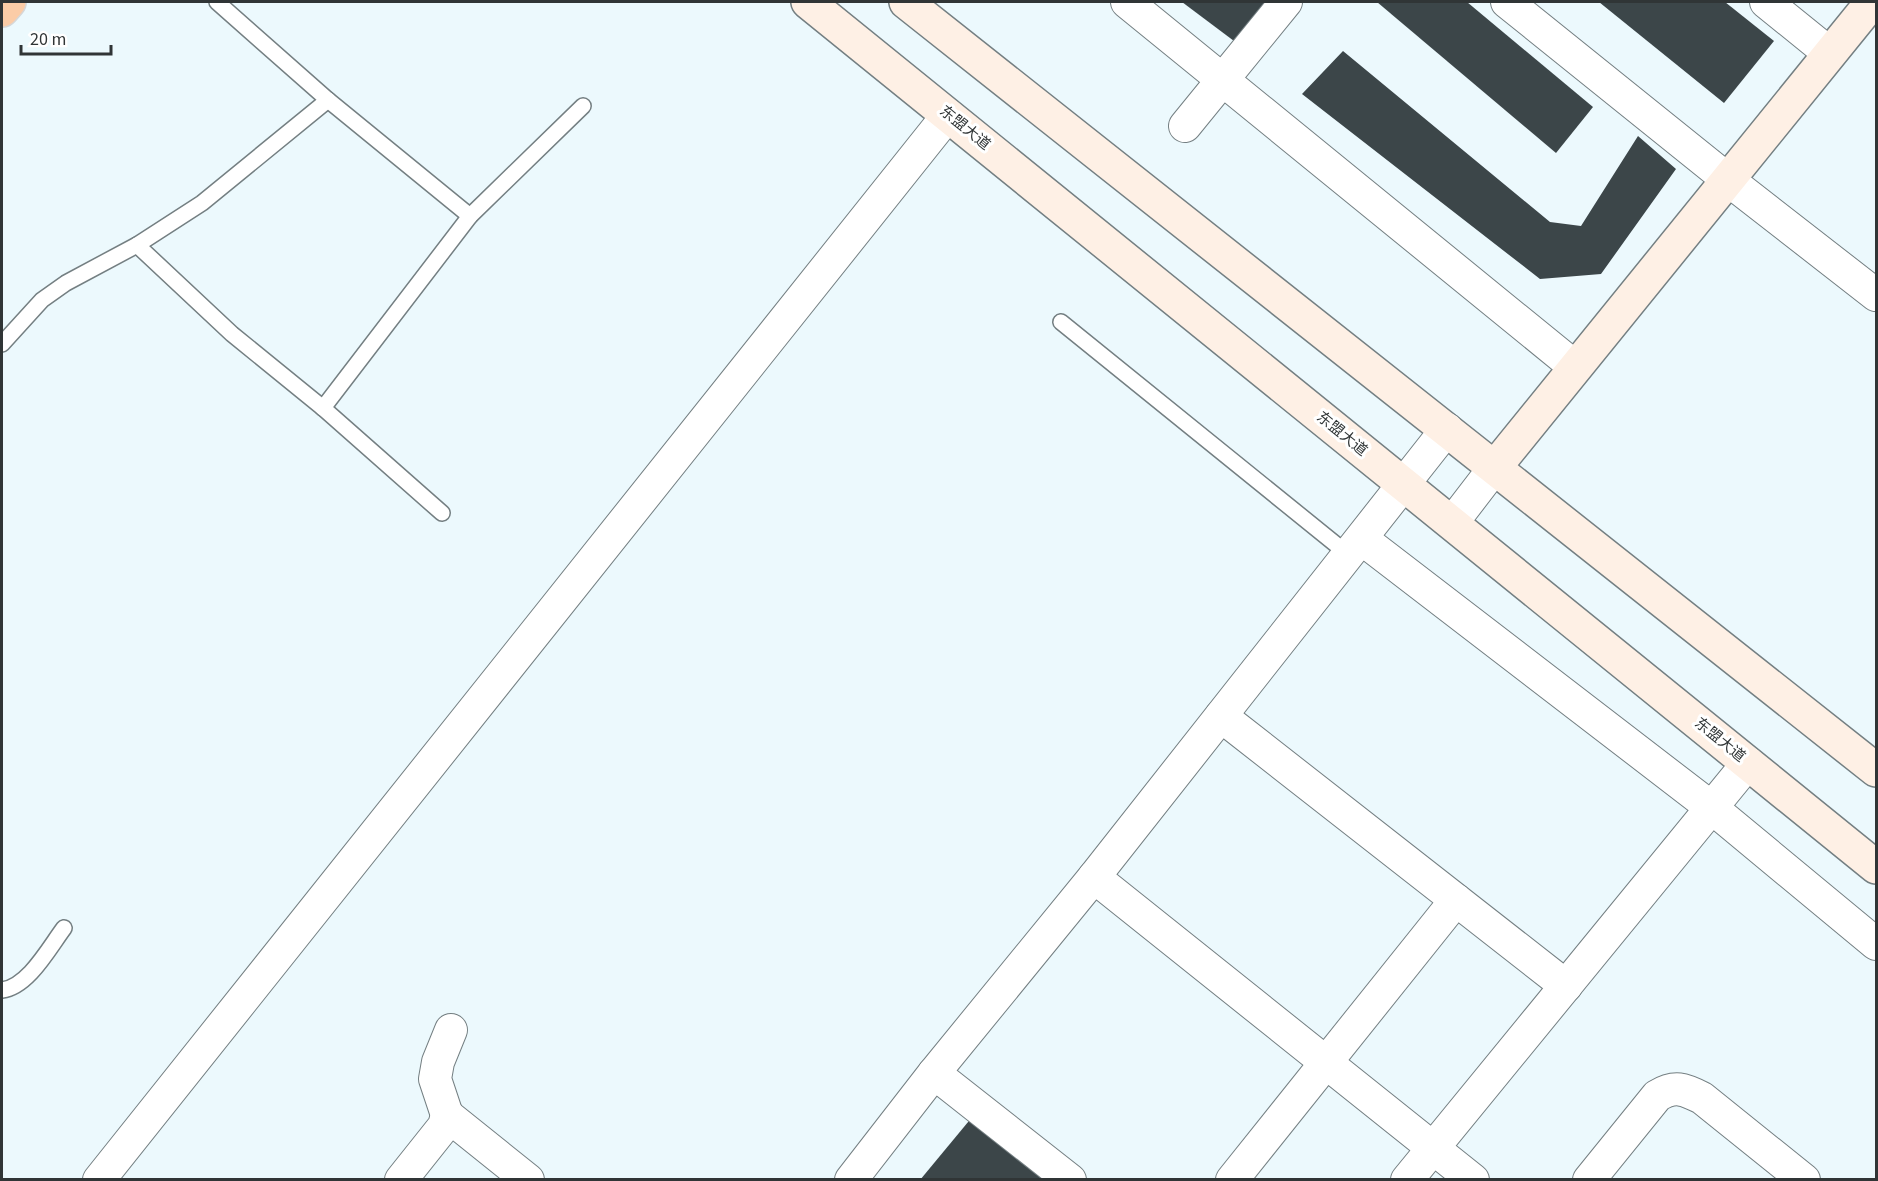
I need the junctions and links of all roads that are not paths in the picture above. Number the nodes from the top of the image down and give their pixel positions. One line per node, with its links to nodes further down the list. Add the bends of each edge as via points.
1 (9, 2): 10 (highway)
2 (217, 2): 13 (lane)
3 (808, 2): 15 (main road, 东盟大道)
4 (906, 2): 25 (main road)
5 (1126, 2): 12 (street)
6 (1286, 2): 12 (street)
7 (1508, 2): 17 (street)
8 (1766, 2): 11 (street)
9 (1872, 2): 11 (main road)
10 (2, 10)
11 (1829, 53): 17 (main road)
12 (1223, 80): 16 (street); 23 (street)
13 (328, 100): 18 (lane); 19 (lane, via 202,203)
14 (583, 106): 18 (lane)
15 (948, 115): 27 (main road, 东盟大道); 47 (street)
16 (1185, 126)
17 (1727, 179): 20 (street); 23 (main road)
18 (470, 216): 24 (lane)
19 (137, 245): 22 (lane, via 42,300); 24 (lane, via 232,334)
20 (1876, 295)
21 (1061, 322): 30 (lane)
22 (2, 344)
23 (1575, 367): 26 (main road)
24 (323, 408): 28 (lane)
25 (1447, 429): 26 (main road); 27 (street)
26 (1495, 467): 29 (street); 33 (main road)
27 (1403, 483): 29 (main road, 东盟大道); 30 (street)
28 (442, 513)
29 (1452, 523): 32 (main road, 东盟大道)
30 (1355, 547): 31 (street); 34 (street)
31 (1221, 716): 36 (street); 37 (street)
32 (1748, 763): 34 (street); 35 (main road, 东盟大道)
33 (1876, 770)
34 (1712, 808): 39 (street); 40 (street)
35 (1876, 867)
36 (1094, 878): 43 (street); 44 (street)
37 (1456, 900): 40 (street); 43 (street)
38 (64, 927): 41 (lane, via 26,976 13,989)
39 (1876, 944)
40 (1566, 986): 46 (street)
41 (2, 990)
42 (451, 1030): 45 (street, via 435,1079)
43 (1324, 1062): 46 (street); 52 (street)
44 (934, 1073): 50 (street); 51 (street)
45 (447, 1115): 48 (street, via 444,1126); 49 (street)
46 (1435, 1147): 53 (street); 54 (street)
47 (99, 1179)
48 (401, 1179)
49 (528, 1179)
50 (851, 1179)
51 (1070, 1179)
52 (1232, 1179)
53 (1407, 1179)
54 (1473, 1179)
55 (1589, 1179): 56 (street, via 1657,1096 1669,1088 1683,1088 1702,1098)
56 (1804, 1179)

